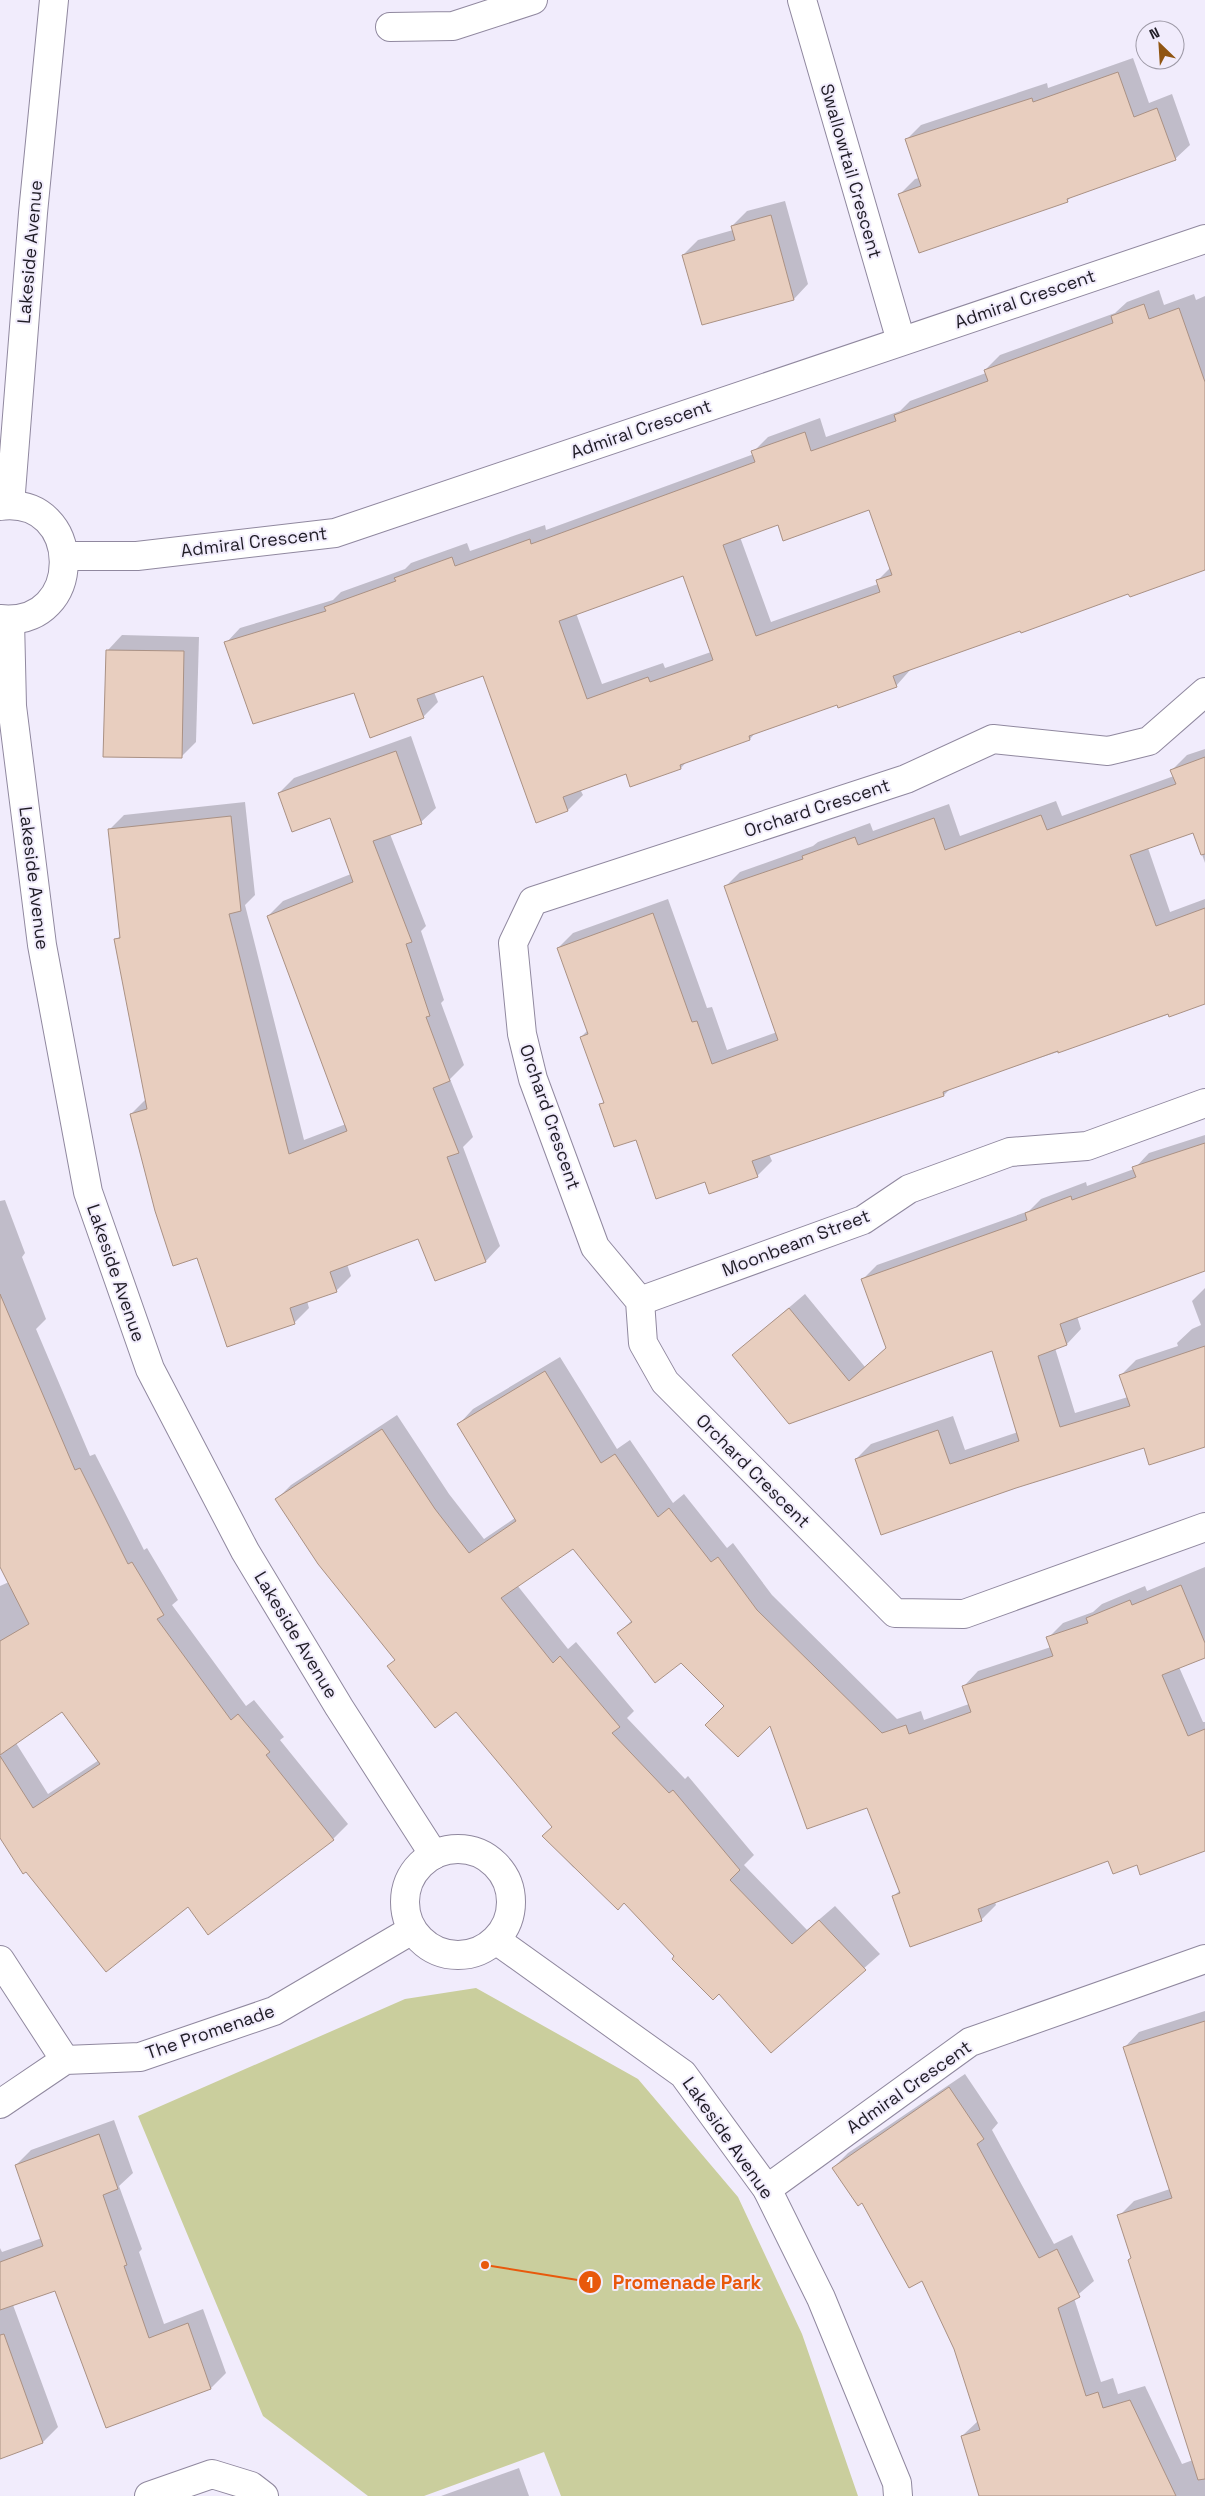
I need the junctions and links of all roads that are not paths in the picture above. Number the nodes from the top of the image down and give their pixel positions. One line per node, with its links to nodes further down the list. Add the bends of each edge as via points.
1 (54, 0): 7 (street, Lakeside Avenue)
2 (533, 0): 4 (street, via 453,26)
3 (802, 0): 6 (street, Swallowtail Crescent)
4 (390, 27)
5 (1205, 239): 6 (street, Admiral Crescent)
6 (901, 341): 8 (street, Admiral Crescent, via 335,532 136,556)
7 (5, 506): 8 (street, via 26,508 41,516 53,526)
8 (65, 556): 9 (street, via 64,575 45,606 28,616)
9 (5, 619): 14 (street, Lakeside Avenue, via 12,706 42,945 88,1192 150,1369 174,1416 245,1551 339,1707)
10 (1205, 692): 12 (street, Orchard Crescent, via 1149,741 1108,751 993,739 906,779 533,901 513,943 522,1034 533,1078 595,1247)
11 (1205, 1103): 12 (street, Moonbeam Street, via 1087,1146 1010,1152 909,1189 863,1220)
12 (640, 1301): 13 (street, Orchard Crescent, via 643,1343 665,1382 894,1613 964,1614)
13 (1205, 1527)
14 (434, 1855): 15 (street, via 412,1875 405,1899); 16 (street, via 452,1849 466,1849 488,1857 505,1875 512,1902 509,1920)
15 (412, 1930): 16 (street, via 429,1947 460,1956 480,1951); 19 (street, The Promenade, via 274,2012 140,2057)
16 (496, 1940): 21 (street, Lakeside Avenue, via 683,2074)
17 (1205, 1959): 21 (street, Admiral Crescent, via 970,2042)
18 (0, 1960): 19 (street)
19 (65, 2060): 20 (street)
20 (0, 2104)
21 (767, 2189): 24 (street, Lakeside Avenue, via 820,2298 896,2483)
22 (149, 2496): 23 (street, via 212,2474 251,2486)
23 (264, 2496)
24 (898, 2496)

